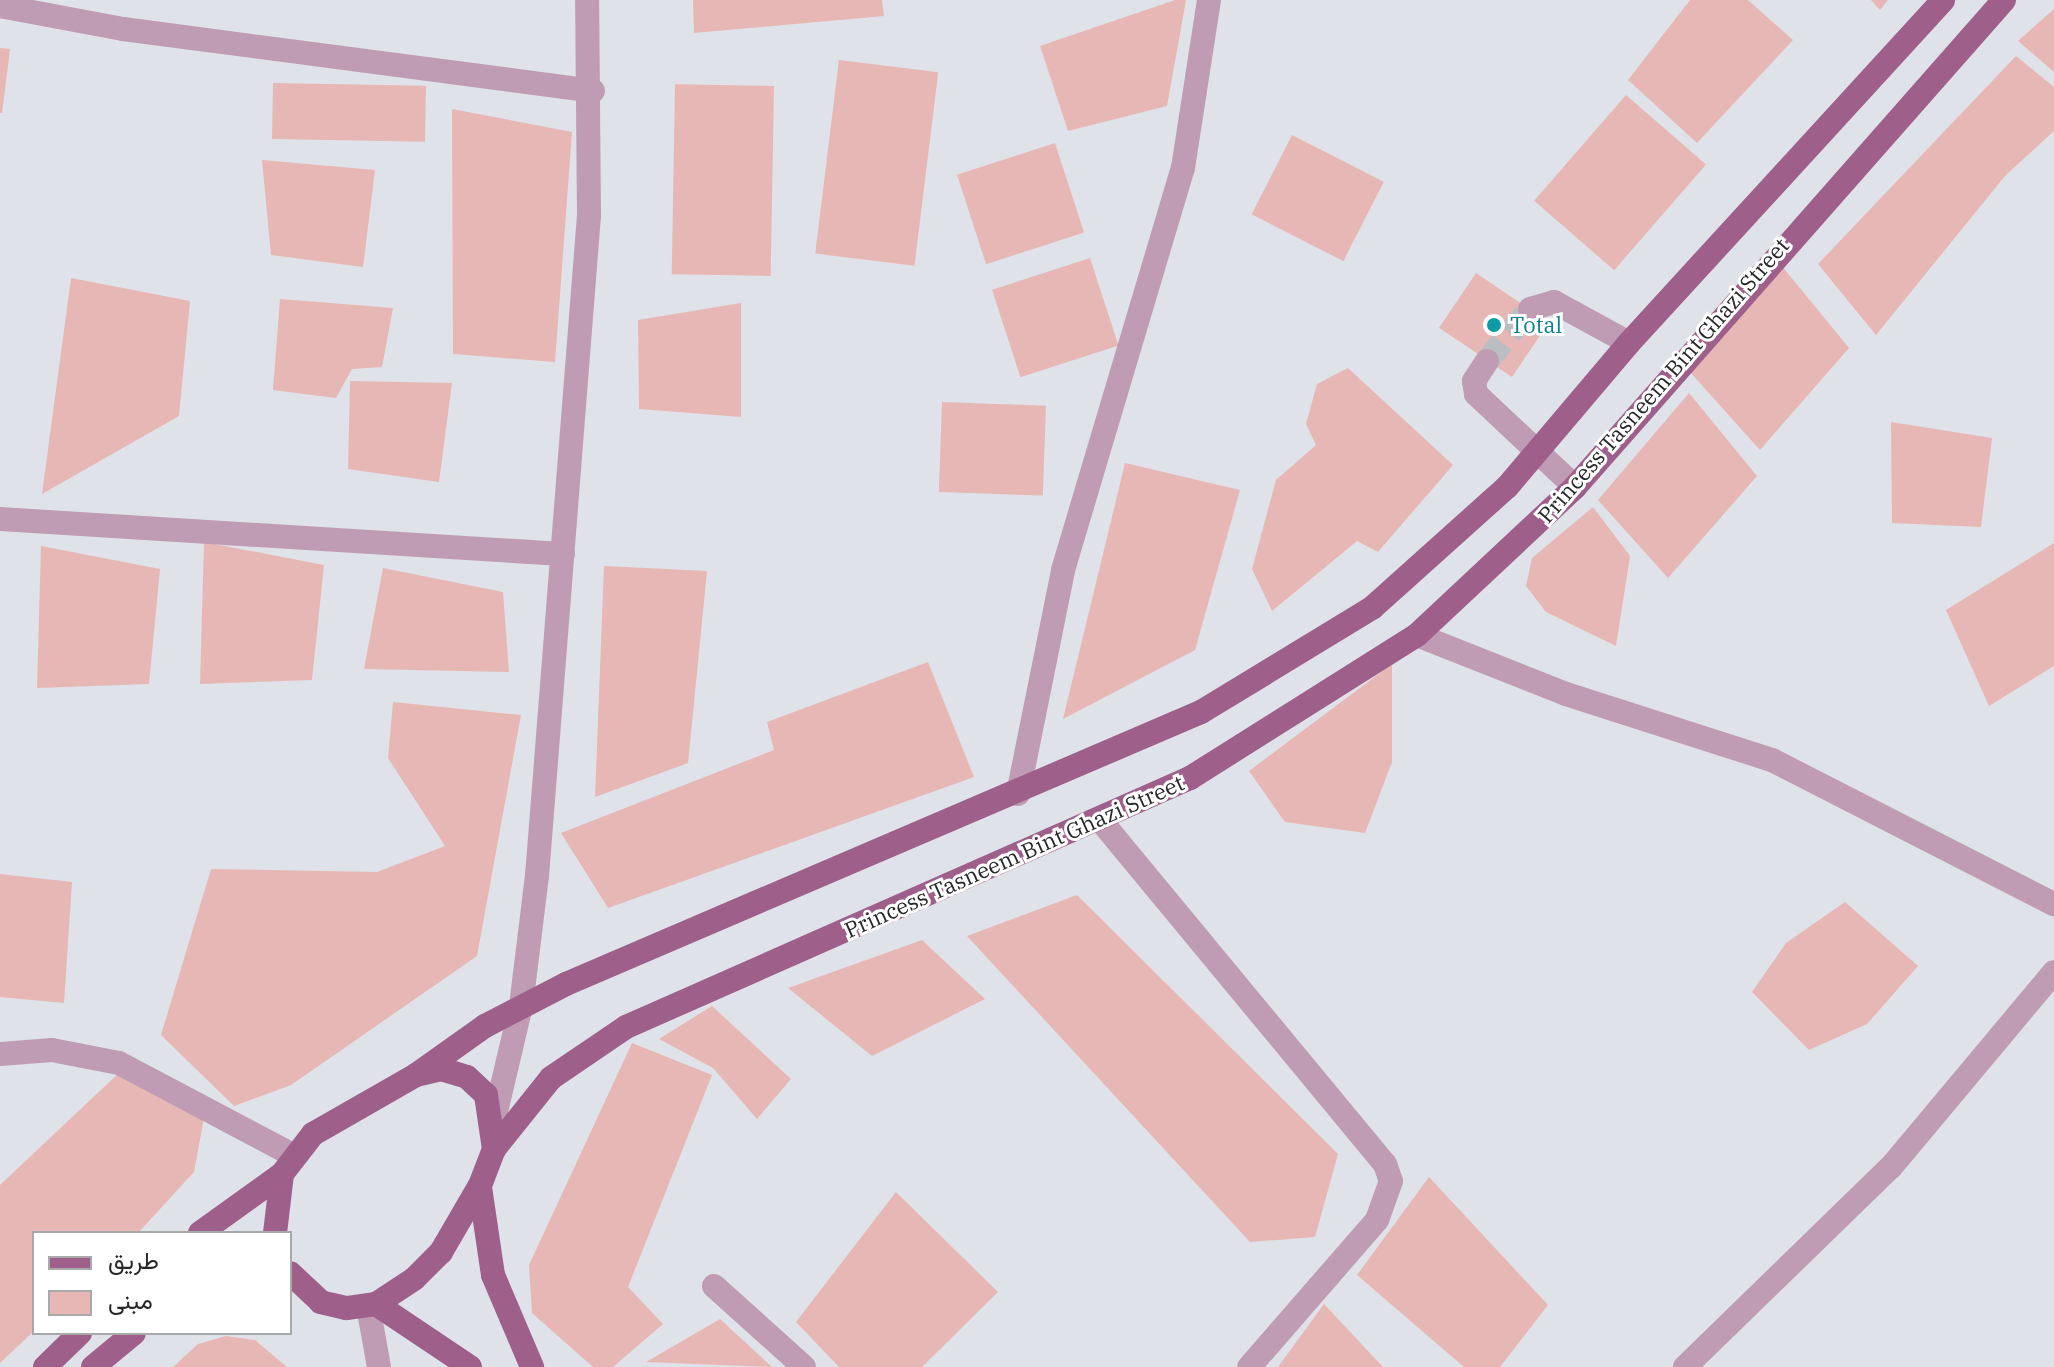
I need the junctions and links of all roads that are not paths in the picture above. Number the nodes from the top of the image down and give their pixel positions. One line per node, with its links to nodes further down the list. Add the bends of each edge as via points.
1 (587, 0): 6 (street)
2 (1209, 0): 15 (street, via 1183,168 1063,570)
3 (1943, 0): 8 (main road, Princess Tasneem Bint Ghazi Street)
4 (2004, 0): 11 (main road, Princess Tasneem Bint Ghazi Street)
5 (0, 6): 6 (street, via 248,47)
6 (593, 91): 13 (street)
7 (1530, 309): 8 (street, via 1554,302)
8 (1629, 343): 10 (main road, Princess Tasneem Bint Ghazi Street)
9 (1487, 361): 10 (street, via 1474,381 1476,394)
10 (1537, 453): 11 (street); 15 (main road, Princess Tasneem Bint Ghazi Street, via 1372,608 1201,712)
11 (1575, 487): 14 (main road, Princess Tasneem Bint Ghazi Street)
12 (0, 519): 13 (street)
13 (563, 554): 19 (street)
14 (1417, 635): 16 (main road, Princess Tasneem Bint Ghazi Street, via 1190,778); 17 (street, via 1566,694 1772,760)
15 (1018, 794): 19 (main road, Princess Tasneem Bint Ghazi Street)
16 (1101, 821): 23 (main road, Princess Tasneem Bint Ghazi Street, via 626,1027 551,1078); 39 (street, via 1385,1164 1391,1181 1377,1220)
17 (2054, 904)
18 (2054, 972): 40 (street, via 1891,1167)
19 (521, 1006): 21 (main road, Princess Tasneem Bint Ghazi Street); 22 (street)
20 (0, 1054): 24 (street, via 52,1050 119,1063)
21 (416, 1075): 22 (main road, via 441,1069 467,1077 486,1095); 24 (main road, Princess Tasneem Bint Ghazi Street, via 313,1134)
22 (494, 1120): 23 (main road)
23 (494, 1149): 25 (main road)
24 (287, 1164): 26 (main road, Princess Tasneem Bint Ghazi Street); 27 (main road)
25 (480, 1185): 30 (main road, via 441,1252); 37 (main road, via 493,1275)
26 (203, 1231)
27 (275, 1231)
28 (292, 1275): 30 (main road, via 321,1302)
29 (714, 1286): 38 (street)
30 (372, 1305): 35 (street); 36 (main road)
31 (78, 1335): 33 (main road)
32 (132, 1335): 34 (main road)
33 (45, 1367)
34 (93, 1367)
35 (379, 1367)
36 (470, 1367)
37 (532, 1367)
38 (804, 1367)
39 (1249, 1367)
40 (1685, 1367)

